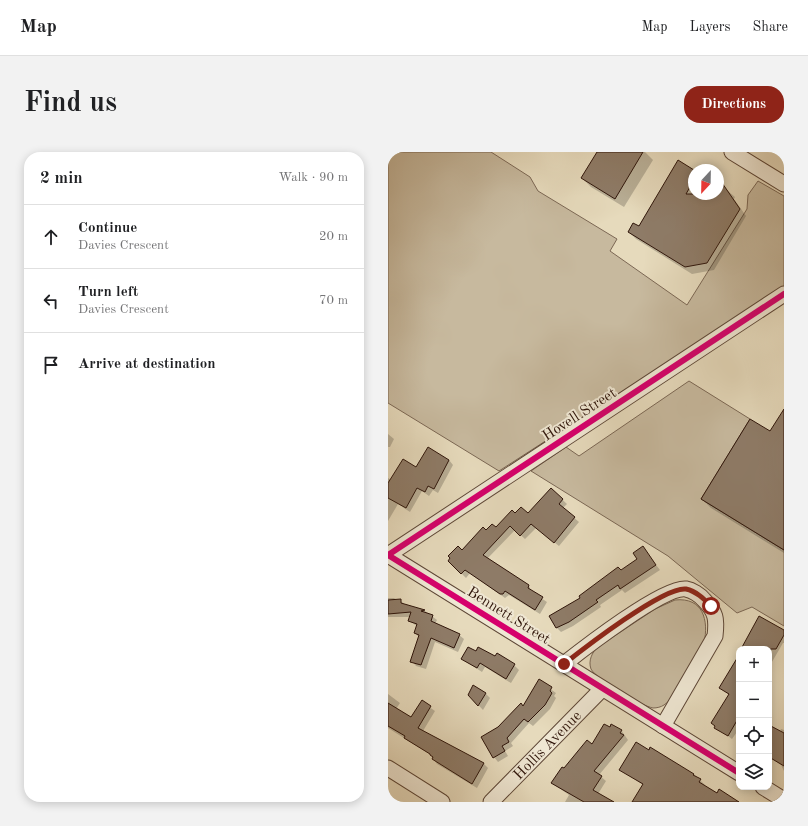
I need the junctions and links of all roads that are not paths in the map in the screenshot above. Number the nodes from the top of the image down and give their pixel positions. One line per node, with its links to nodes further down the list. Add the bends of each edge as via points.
1 (732, 152): 2 (street)
2 (784, 184)
3 (784, 294): 4 (street, Hovell Street)
4 (388, 555): 5 (street, Bennett Street)
5 (564, 664): 6 (street, Bennett Street); 7 (street, via 592,642 673,591 686,589 700,595 711,606 717,620 715,636)
6 (602, 689): 7 (street, Bennett Street); 13 (street, Hollis Avenue)
7 (663, 726): 9 (street, Bennett Street)
8 (388, 768): 12 (street)
9 (736, 770)
10 (768, 790): 11 (street)
11 (784, 800)
12 (442, 802)
13 (492, 802)

